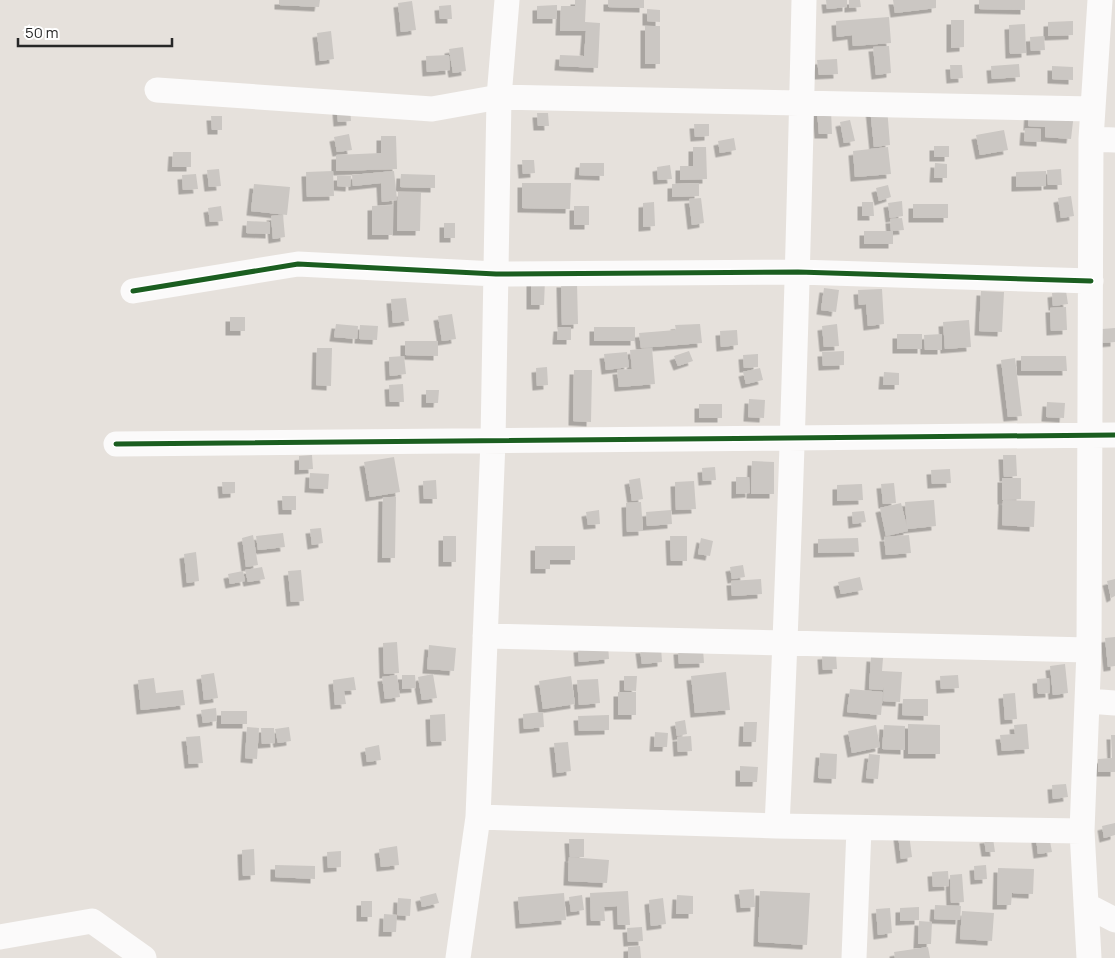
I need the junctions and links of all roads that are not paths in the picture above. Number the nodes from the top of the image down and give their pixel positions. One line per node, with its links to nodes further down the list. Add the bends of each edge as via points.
1 (508, 0): 5 (street)
2 (804, 0): 6 (street)
3 (1100, 0): 7 (street)
4 (157, 90): 5 (street, via 432,109)
5 (499, 97): 6 (street); 10 (street)
6 (802, 104): 7 (street); 9 (street)
7 (1093, 109): 8 (street)
8 (1103, 139): 11 (street)
9 (798, 272): 10 (street); 11 (street); 15 (street)
10 (496, 274): 12 (street, via 298,264); 16 (street)
11 (1091, 281): 13 (street)
12 (133, 290)
13 (1090, 435): 14 (street); 15 (street); 20 (street)
14 (1115, 435)
15 (792, 438): 16 (street); 19 (street)
16 (493, 441): 17 (street); 18 (street)
17 (116, 444)
18 (485, 636): 19 (street); 23 (street)
19 (786, 643): 20 (street); 24 (street)
20 (1089, 650): 21 (street)
21 (1088, 701): 22 (street); 26 (street)
22 (1115, 703)
23 (478, 817): 24 (street); 31 (street)
24 (777, 826): 25 (street)
25 (859, 828): 26 (street); 32 (street)
26 (1082, 832): 27 (street)
27 (1086, 906): 28 (street); 33 (street)
28 (1115, 920)
29 (0, 937): 30 (street, via 92,920)
30 (144, 958)
31 (458, 958)
32 (854, 958)
33 (1089, 958)

